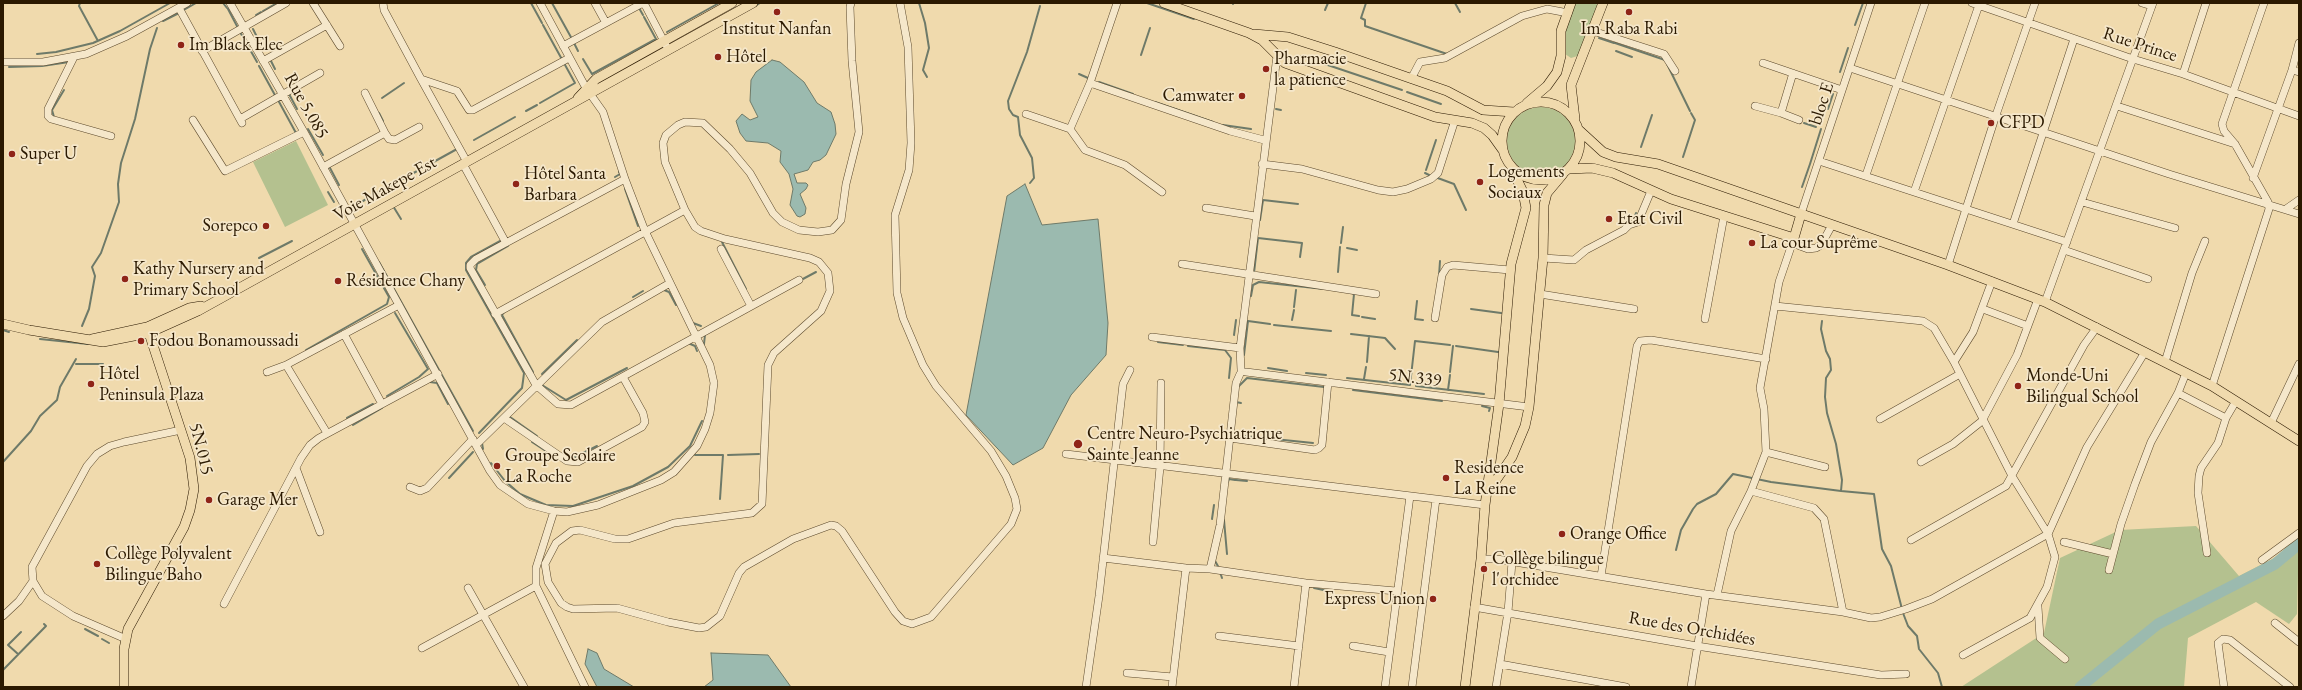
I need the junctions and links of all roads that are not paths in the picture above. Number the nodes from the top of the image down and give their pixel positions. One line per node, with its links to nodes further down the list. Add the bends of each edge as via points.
1 (187, 3): 25 (street)
2 (230, 3): 30 (street, Rue 5.085)
3 (286, 3): 30 (street)
4 (313, 3): 29 (street)
5 (383, 3): 54 (street, via 384,10)
6 (540, 3): 37 (street, Rue 5.085)
7 (595, 3): 27 (street)
8 (644, 3): 27 (street); 34 (street)
9 (732, 3): 34 (main road, Voie Makepe Est)
10 (753, 3): 38 (main road, Voie Makepe Est)
11 (851, 3): 105 (street, via 852,61 859,132 838,226 832,230 818,232 792,228 782,222 773,213 750,173 730,149 711,129 703,123 693,121 672,129 663,143 664,162)
12 (900, 3): 105 (street, via 908,47 911,143 909,170 895,215 896,293 903,318 923,366 936,386 991,451 1011,486 1017,509 1011,524 931,617 912,624 903,621 842,531 831,525 793,539 744,567 720,616 706,627 698,628 668,622 617,608 573,609 561,603 548,582 545,564 548,556 556,542 572,531 580,530 615,539 628,539 674,523 752,513 762,504 768,365 774,353 821,311 830,291 828,273 819,262 810,258 701,231 695,227)
13 (1116, 3): 57 (street)
14 (1164, 3): 32 (main road)
15 (1571, 3): 26 (main road)
16 (1603, 3): 31 (main road)
17 (1871, 3): 47 (street, bloc E)
18 (1925, 3): 56 (street)
19 (2035, 3): 28 (street)
20 (2142, 3): 24 (street)
21 (2206, 3): 53 (street)
22 (2264, 3): 60 (street)
23 (1981, 5): 28 (street, Rue Prince); 63 (street)
24 (2152, 5): 43 (street)
25 (179, 8): 39 (street); 41 (street, via 100,49)
26 (1568, 13): 55 (street, via 1547,9 1522,16 1445,58 1420,62); 64 (main road, via 1561,32 1561,56 1557,72 1547,86)
27 (606, 23): 37 (street)
28 (2028, 23): 33 (street, Rue Prince); 71 (street)
29 (327, 25): 36 (street); 44 (street)
30 (244, 28): 39 (street); 44 (street, Rue 5.085)
31 (1594, 31): 49 (street, via 1664,54); 75 (main road, via 1571,85)
32 (1249, 33): 40 (main road, via 1262,40); 55 (main road, via 1288,37)
33 (2074, 39): 43 (street, Rue Prince); 81 (street)
34 (663, 40): 38 (street); 58 (main road, Voie Makepe Est, via 596,78)
35 (2299, 43): 48 (street)
36 (340, 46)
37 (563, 46): 42 (street, Rue 5.085)
38 (668, 49): 58 (main road, Voie Makepe Est)
39 (202, 51): 62 (street, via 241,121)
40 (1276, 56): 74 (main road, via 1285,64 1354,89 1435,117); 84 (street)
41 (74, 57): 45 (street, via 43,62); 83 (street, via 48,109 48,116)
42 (569, 58): 54 (street, via 471,110 457,91); 58 (street, Rue 5.085)
43 (2133, 59): 53 (street, Rue Prince); 66 (street)
44 (263, 61): 62 (street, Rue 5.085)
45 (3, 62)
46 (1763, 63): 52 (street)
47 (1850, 68): 56 (street); 59 (street, bloc E)
48 (2292, 70): 50 (street); 67 (street)
49 (1675, 71)
50 (2299, 72)
51 (320, 73): 62 (street)
52 (1793, 73): 59 (street); 69 (street)
53 (2183, 74): 60 (street, Rue Prince)
54 (421, 79): 89 (street)
55 (1411, 79): 68 (main road, via 1447,91 1483,110)
56 (1896, 82): 63 (street); 94 (street)
57 (1090, 83): 78 (street); 84 (street, via 1230,131)
58 (588, 90): 89 (main road, Voie Makepe Est, via 577,99); 95 (street, Rue 5.085, via 603,112)
59 (1842, 90): 88 (street, bloc E)
60 (2232, 91): 67 (street, Rue Prince); 85 (street, via 2222,124 2224,131)
61 (365, 93): 82 (street)
62 (283, 95): 80 (street, Rue 5.085)
63 (1946, 98): 71 (street); 99 (street)
64 (1524, 106): 68 (main road); 75 (main road, via 1549,102 1559,106)
65 (1755, 106): 69 (street)
66 (2117, 106): 85 (street); 87 (street)
67 (2279, 109): 72 (street, Rue Prince); 96 (street)
68 (1514, 112): 86 (main road, via 1503,130)
69 (1781, 113): 76 (street)
70 (1026, 114): 78 (street)
71 (1996, 114): 81 (street); 104 (street)
72 (2299, 116)
73 (193, 120): 80 (street, via 225,171)
74 (1455, 120): 86 (main road, via 1472,122 1484,128 1492,134); 90 (street, via 1438,173 1431,179 1407,189 1393,192 1378,190 1302,169)
75 (1575, 120): 79 (main road)
76 (1799, 120)
77 (419, 127): 82 (street, via 395,140 389,139)
78 (1070, 129): 98 (street, via 1085,150 1125,165)
79 (1579, 130): 93 (main road, via 1580,151); 107 (main road, via 1603,152 1616,157 1658,164)
80 (304, 132): 91 (street, Rue 5.085)
81 (2045, 132): 87 (street); 112 (street)
82 (385, 133): 91 (street)
83 (111, 136)
84 (1264, 140): 90 (street)
85 (2235, 144): 96 (street)
86 (1502, 149): 92 (main road)
87 (2101, 150): 101 (street); 102 (street)
88 (1819, 161): 94 (street); 107 (street, bloc E)
89 (465, 163): 111 (main road, Voie Makepe Est); 119 (street)
90 (1262, 164): 109 (street)
91 (323, 167): 111 (street, Rue 5.085)
92 (1512, 169): 93 (main road, via 1523,177 1536,181 1550,180); 125 (main road, via 1523,192 1526,208)
93 (1566, 172): 97 (main road, via 1602,169); 122 (main road, via 1545,199)
94 (1866, 175): 99 (street)
95 (625, 178): 115 (street, Rue 5.085); 119 (street)
96 (2253, 178): 102 (street)
97 (1651, 191): 110 (main road); 122 (street, via 1638,222 1586,250 1574,260)
98 (1162, 192)
99 (1914, 192): 104 (street)
100 (2299, 200): 106 (street)
101 (2082, 202): 114 (street); 118 (street)
102 (2269, 205): 106 (street); 166 (street, via 2255,258)
103 (1206, 208): 109 (street)
104 (1965, 209): 112 (street); 124 (street)
105 (685, 210): 115 (street)
106 (2286, 210): 108 (street)
107 (1801, 214): 113 (main road); 116 (main road)
108 (2299, 214)
109 (1255, 216): 126 (street)
110 (1724, 216): 116 (main road); 141 (street)
111 (354, 224): 134 (street, Rue 5.085); 145 (main road, Voie Makepe Est, via 208,305 189,308)
112 (2013, 224): 118 (street)
113 (1832, 225): 116 (street, via 1816,248 1808,249); 124 (main road)
114 (2175, 228)
115 (645, 231): 130 (street, Rue 5.085); 139 (street)
116 (1793, 241): 136 (street, via 1782,272)
117 (2205, 241): 153 (street, via 2192,273)
118 (2067, 242): 121 (street)
119 (506, 243): 139 (street, via 470,265)
120 (721, 249): 135 (street)
121 (2064, 250): 127 (street); 133 (street)
122 (1543, 258): 132 (main road)
123 (1182, 264): 126 (street)
124 (1948, 265): 129 (main road)
125 (1510, 270): 140 (street, via 1453,265 1447,267 1442,275); 170 (main road)
126 (1248, 275): 131 (street); 149 (street)
127 (2148, 279)
128 (799, 280): 135 (street)
129 (1992, 281): 133 (main road); 138 (street)
130 (670, 283): 147 (street, Rue 5.085); 165 (street, via 609,317)
131 (1376, 294)
132 (1540, 294): 137 (street); 171 (main road)
133 (2041, 301): 143 (street); 144 (main road)
134 (399, 305): 146 (street); 160 (street, Rue 5.085)
135 (751, 306): 147 (street)
136 (1775, 306): 151 (street); 152 (street, via 1922,321 1934,328)
137 (1634, 310)
138 (1982, 310): 143 (street); 152 (street)
139 (495, 314): 165 (street)
140 (1435, 318)
141 (1705, 318)
142 (4, 325): 145 (main road, Voie Makepe Est, via 90,340)
143 (2028, 326): 175 (street, via 2017,356)
144 (2097, 327): 150 (main road); 190 (street, via 2084,345)
145 (148, 330): 177 (main road, 5N.015)
146 (344, 334): 155 (street); 169 (street)
147 (697, 336): 162 (street); 196 (street, Rue 5.085, via 710,365 714,383 710,413 704,429 697,446 684,462 661,480 598,505 567,512)
148 (1152, 337): 149 (street)
149 (1240, 348): 158 (street)
150 (2144, 352): 153 (main road); 199 (street, via 2086,447)
151 (1766, 359): 182 (street, via 1760,388 1764,409); 212 (street, via 1651,340 1640,341)
152 (1954, 362): 161 (street)
153 (2165, 362): 159 (main road)
154 (2299, 364): 176 (street)
155 (286, 365): 157 (street); 178 (street)
156 (1130, 370): 184 (street, via 1123,384)
157 (267, 372)
158 (1242, 372): 163 (street, 5N.339); 179 (street, via 1236,383)
159 (2186, 372): 166 (main road); 167 (street)
160 (438, 374): 169 (street); 181 (street, Rue 5.085)
161 (1960, 374): 173 (street); 175 (street)
162 (623, 377): 165 (street, via 567,406 558,404); 172 (street, via 643,413 645,422 642,427 578,462 567,461)
163 (1328, 382): 170 (street, 5N.339); 179 (street, via 1322,445 1319,448 1315,450)
164 (1161, 383): 186 (street)
165 (536, 385): 172 (street)
166 (2212, 386): 168 (main road)
167 (2178, 392): 174 (street); 204 (street, via 2151,442 2121,524)
168 (2236, 401): 174 (street); 176 (main road)
169 (382, 404): 178 (street)
170 (1499, 404): 171 (street, 5N.339); 195 (main road)
171 (1529, 407): 195 (main road, via 1518,444)
172 (504, 418): 181 (street)
173 (1880, 418)
174 (2226, 418): 203 (street, via 2218,443 2201,468 2199,476 2198,493)
175 (1982, 421): 185 (street, via 1953,444); 190 (street)
176 (2271, 423): 180 (main road)
177 (180, 430): 213 (street, via 110,446 97,454 87,466 32,567); 229 (main road, 5N.015, via 194,479 190,510 184,527 132,620)
178 (327, 433): 188 (street, via 310,445)
179 (1230, 438): 189 (street)
180 (2299, 441)
181 (474, 442): 191 (street, via 427,488 420,491); 196 (street, Rue 5.085, via 500,485 528,504)
182 (1766, 452): 187 (street); 192 (street)
183 (1066, 454): 184 (street)
184 (1115, 461): 186 (street); 205 (street)
185 (1921, 462)
186 (1160, 467): 189 (street); 201 (street)
187 (1825, 467)
188 (296, 468): 197 (street); 220 (street)
189 (1225, 474): 193 (street); 210 (street, via 1220,525)
190 (2012, 476): 199 (street); 200 (street, via 2002,490)
191 (410, 487)
192 (1751, 491): 219 (street, via 1729,538); 224 (street, via 1814,508 1824,519)
193 (1410, 496): 194 (street); 217 (street)
194 (1436, 498): 195 (street); 250 (street)
195 (1486, 500): 206 (main road)
196 (554, 511): 215 (street, via 536,568)
197 (320, 532)
198 (2299, 533): 207 (street)
199 (2048, 534): 222 (street, via 2054,550 2054,561 2048,588); 224 (street, via 1932,599 1906,609 1871,618)
200 (1911, 540)
201 (1153, 542)
202 (2064, 542): 204 (street)
203 (2207, 553)
204 (2113, 554): 211 (street)
205 (1103, 558): 209 (street); 246 (street)
206 (1481, 559): 208 (street); 221 (main road)
207 (2262, 560)
208 (1512, 562): 212 (street); 223 (street)
209 (1186, 568): 210 (street); 241 (street)
210 (1210, 569): 214 (street)
211 (2109, 570)
212 (1601, 576): 218 (street)
213 (33, 581): 226 (street, via 19,601); 229 (street, via 42,596 62,610)
214 (1306, 583): 217 (street); 231 (street)
215 (536, 586): 225 (street); 245 (street)
216 (468, 588): 225 (street)
217 (1396, 591): 235 (street)
218 (1706, 594): 219 (street); 233 (street)
219 (1717, 595): 224 (street)
220 (224, 604)
221 (1474, 607): 223 (street, Rue des Orchidées); 251 (main road)
222 (2038, 607): 236 (street, via 2030,618); 237 (street, via 2040,638)
223 (1508, 612): 233 (street, Rue des Orchidées); 238 (street)
224 (1843, 612)
225 (484, 615): 234 (street); 244 (street)
226 (3, 616)
227 (2274, 623): 230 (street)
228 (1219, 636): 231 (street)
229 (126, 639): 243 (main road, 5N.015, via 123,660)
230 (2299, 642)
231 (1299, 646): 248 (street)
232 (1353, 646): 235 (street)
233 (1696, 646): 240 (street, Rue des Orchidées, via 1881,674); 254 (street)
234 (422, 648)
235 (1389, 652): 249 (street)
236 (1963, 655)
237 (2065, 659)
238 (1500, 664): 252 (street); 253 (street)
239 (1127, 673): 241 (street)
240 (1906, 674)
241 (1174, 677): 247 (street)
242 (2287, 686): 255 (street, via 2230,640 2223,639 2218,643)
243 (124, 687)
244 (524, 687)
245 (585, 687)
246 (1086, 687)
247 (1172, 687)
248 (1294, 687)
249 (1385, 687)
250 (1412, 687)
251 (1465, 687)
252 (1496, 687)
253 (1626, 687)
254 (1691, 687)
255 (2224, 687)

